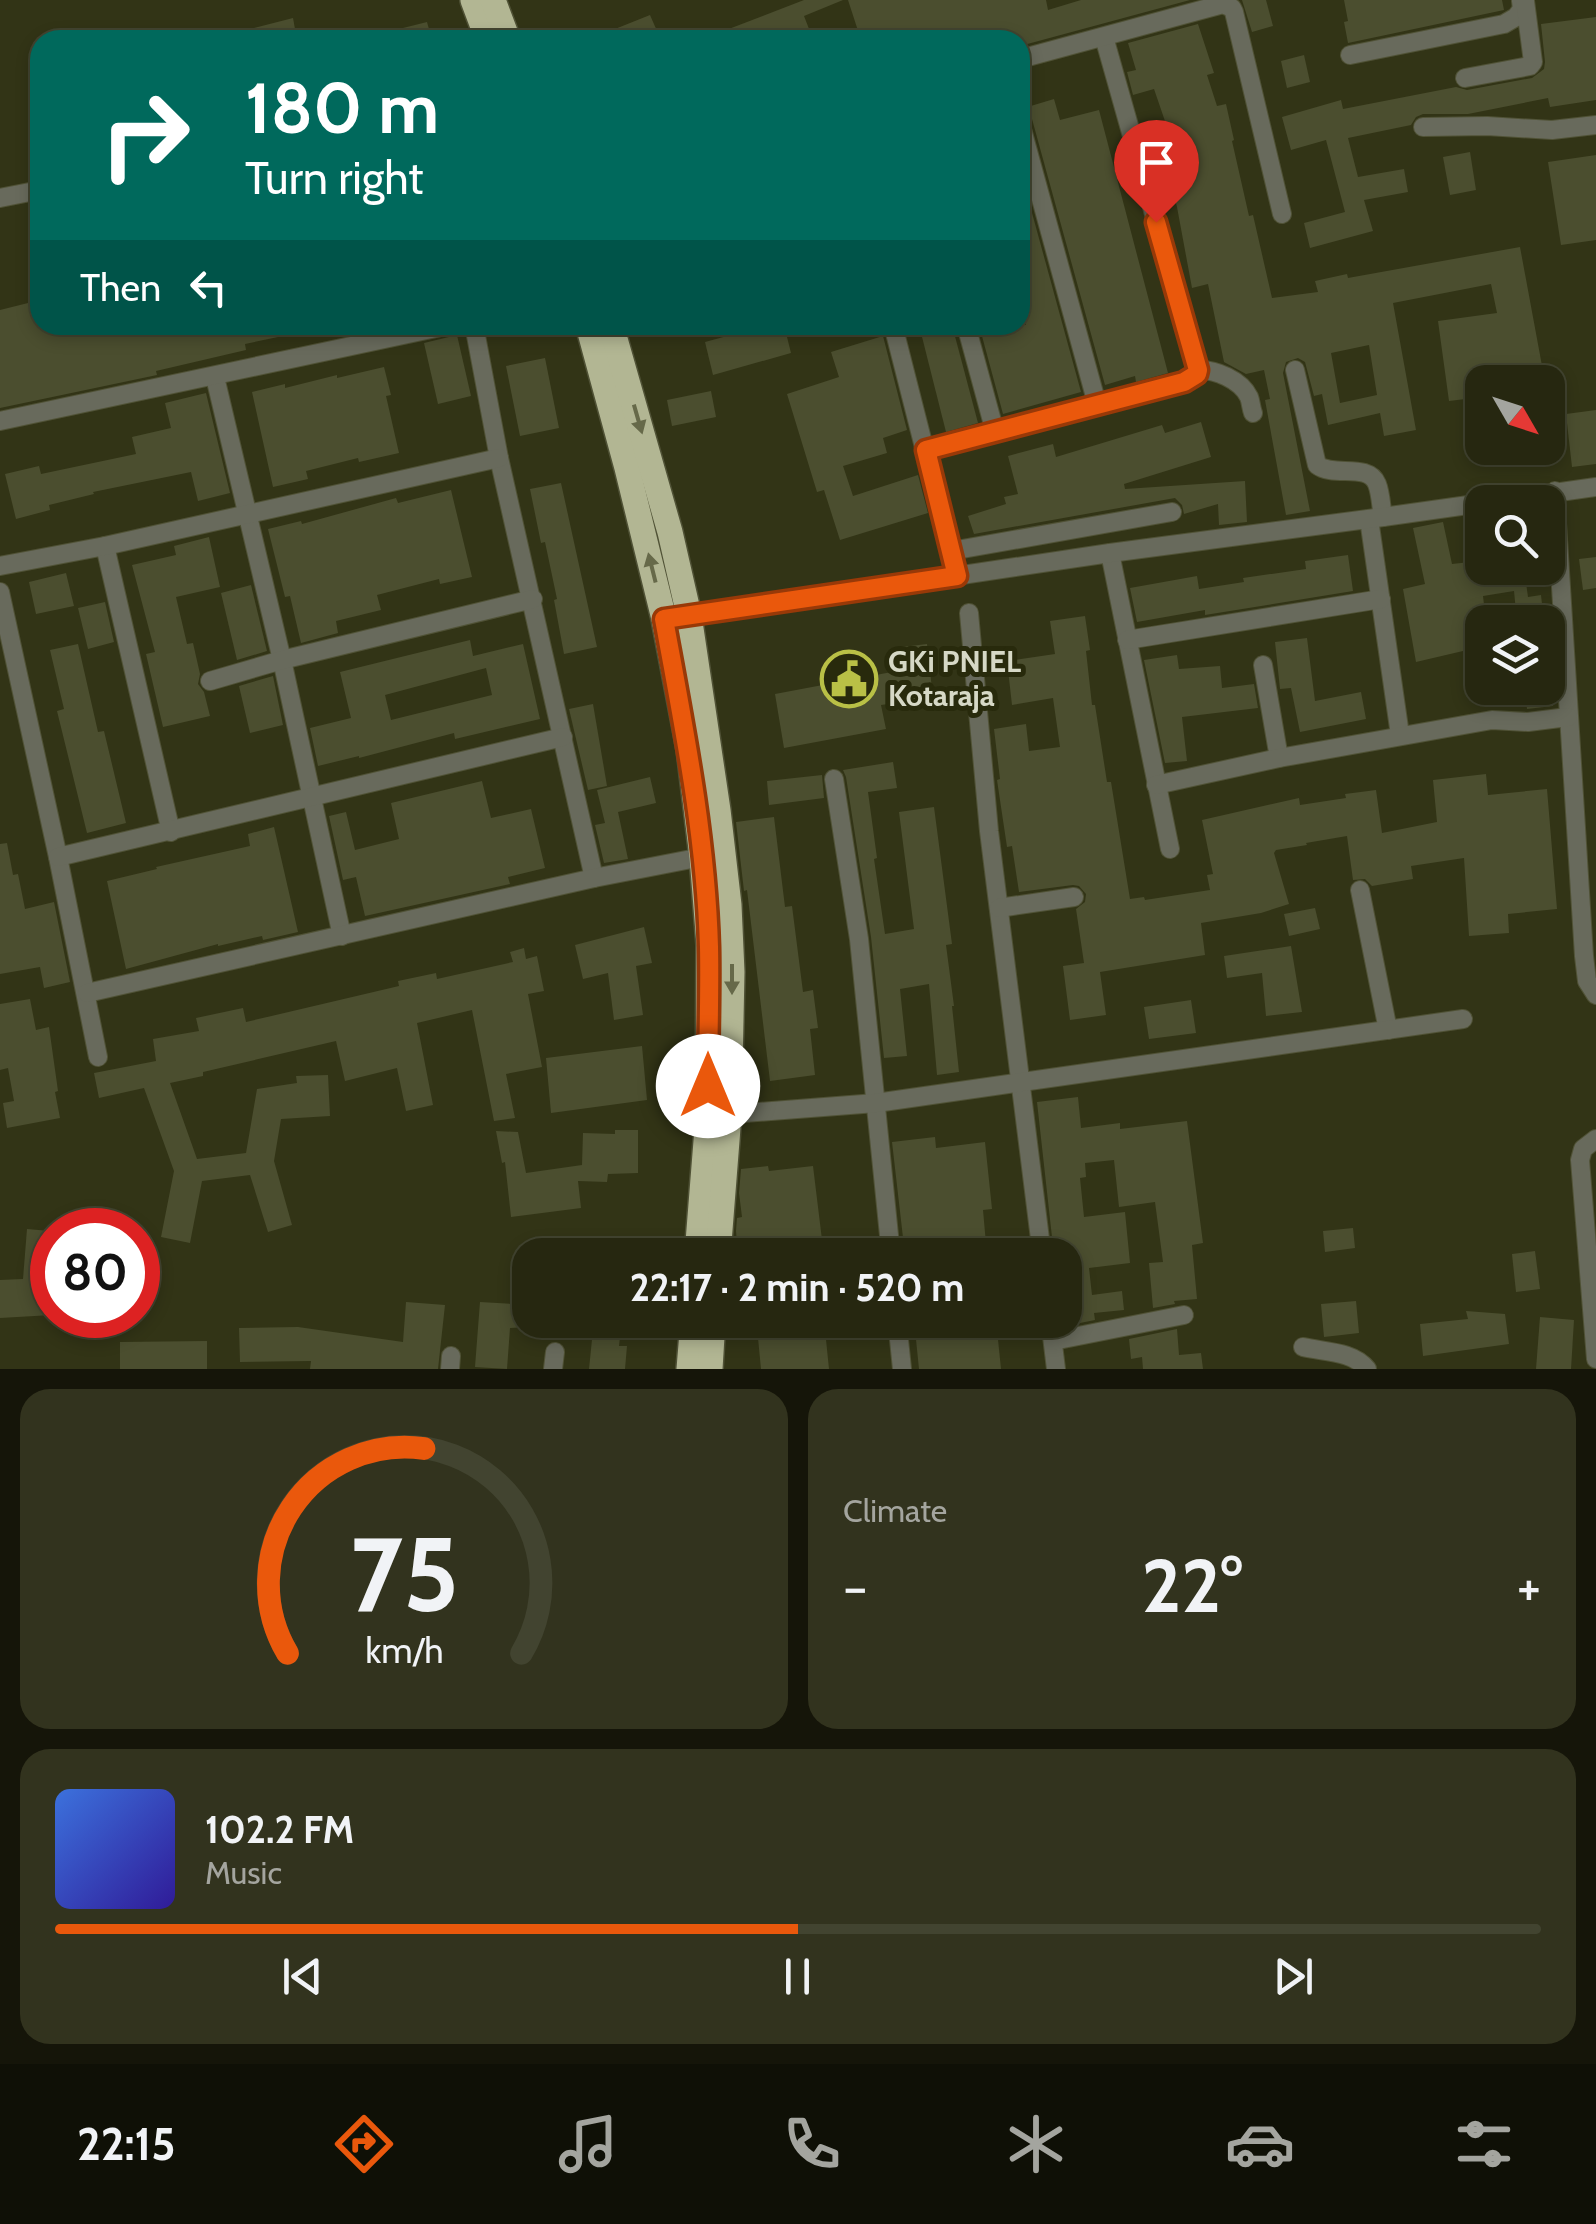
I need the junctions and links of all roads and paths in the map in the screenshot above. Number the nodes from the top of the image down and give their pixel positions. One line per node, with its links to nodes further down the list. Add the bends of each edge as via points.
1 (473, 0): 4 (highway)
2 (493, 0): 5 (highway)
3 (1527, 1): 7 (street, via 1504,24); 9 (street, via 1530,66)
4 (484, 30)
5 (504, 30)
6 (1104, 37): 8 (street); 15 (street, via 1223,4 1232,8); 22 (street)
7 (1350, 55)
8 (1030, 56)
9 (1464, 78)
10 (1596, 126): 11 (street)
11 (1423, 127)
12 (1030, 158): 25 (street)
13 (30, 192): 14 (street)
14 (0, 198)
15 (1282, 214)
16 (405, 335): 24 (street)
17 (476, 335): 30 (street)
18 (591, 335): 47 (highway, one-way to 18)
19 (615, 335): 47 (highway, one-way to 47, via 670,532)
20 (896, 335): 29 (street)
21 (969, 335): 28 (street)
22 (1198, 370): 25 (street, via 1184,382); 26 (street, via 1235,382)
23 (1295, 370): 36 (street, via 1317,465 1370,474 1377,482)
24 (215, 377): 27 (street); 35 (street)
25 (1098, 404): 28 (street)
26 (1252, 413)
27 (0, 422)
28 (994, 432): 29 (street)
29 (926, 450): 38 (street)
30 (500, 458): 35 (street); 44 (street)
31 (1596, 486): 32 (street)
32 (1565, 491)
33 (1465, 505): 36 (street)
34 (1172, 512): 38 (street)
35 (247, 514): 37 (street); 49 (street)
36 (1376, 518): 39 (street); 45 (street)
37 (105, 546): 40 (street); 59 (street)
38 (951, 551): 41 (street)
39 (1110, 553): 41 (street); 48 (street)
40 (0, 566)
41 (957, 576): 47 (street)
42 (1560, 585): 52 (street)
43 (0, 592): 62 (street)
44 (533, 599): 49 (street); 54 (street)
45 (1381, 599): 48 (street); 53 (street)
46 (969, 613): 66 (street)
47 (676, 617): 61 (highway)
48 (1127, 640): 57 (street)
49 (282, 660): 51 (street); 58 (street)
50 (1264, 665): 55 (street)
51 (210, 681)
52 (1568, 717): 53 (street, via 1492,720); 69 (street, via 1586,981)
53 (1400, 736): 55 (street)
54 (563, 737): 58 (street); 63 (street)
55 (1278, 758): 57 (street)
56 (834, 779): 74 (street)
57 (1156, 784): 60 (street)
58 (311, 798): 59 (street); 67 (street)
59 (171, 832): 62 (street)
60 (1170, 849)
61 (712, 854): 63 (street); 75 (highway, via 728,904 732,972)
62 (58, 858): 68 (street)
63 (594, 878): 67 (street)
64 (1360, 890): 71 (street)
65 (1074, 897): 66 (street)
66 (998, 908): 73 (street)
67 (342, 936): 68 (street)
68 (86, 993): 72 (street)
69 (1596, 995)
70 (1463, 1019): 71 (street)
71 (1388, 1030): 73 (street)
72 (98, 1057)
73 (1020, 1083): 74 (street); 80 (street)
74 (876, 1103): 75 (street); 79 (street)
75 (719, 1116): 77 (highway); 78 (highway)
76 (1596, 1139): 88 (street, via 1580,1160)
77 (700, 1238)
78 (718, 1238)
79 (889, 1238)
80 (1040, 1238)
81 (1184, 1315): 86 (street)
82 (691, 1338): 89 (highway)
83 (712, 1338): 90 (highway)
84 (899, 1338): 91 (street)
85 (1052, 1338): 86 (street)
86 (1052, 1341): 92 (street)
87 (1302, 1347): 93 (street, via 1350,1356)
88 (1596, 1358)
89 (689, 1369)
90 (710, 1369)
91 (902, 1369)
92 (1056, 1369)
93 (1367, 1369)

